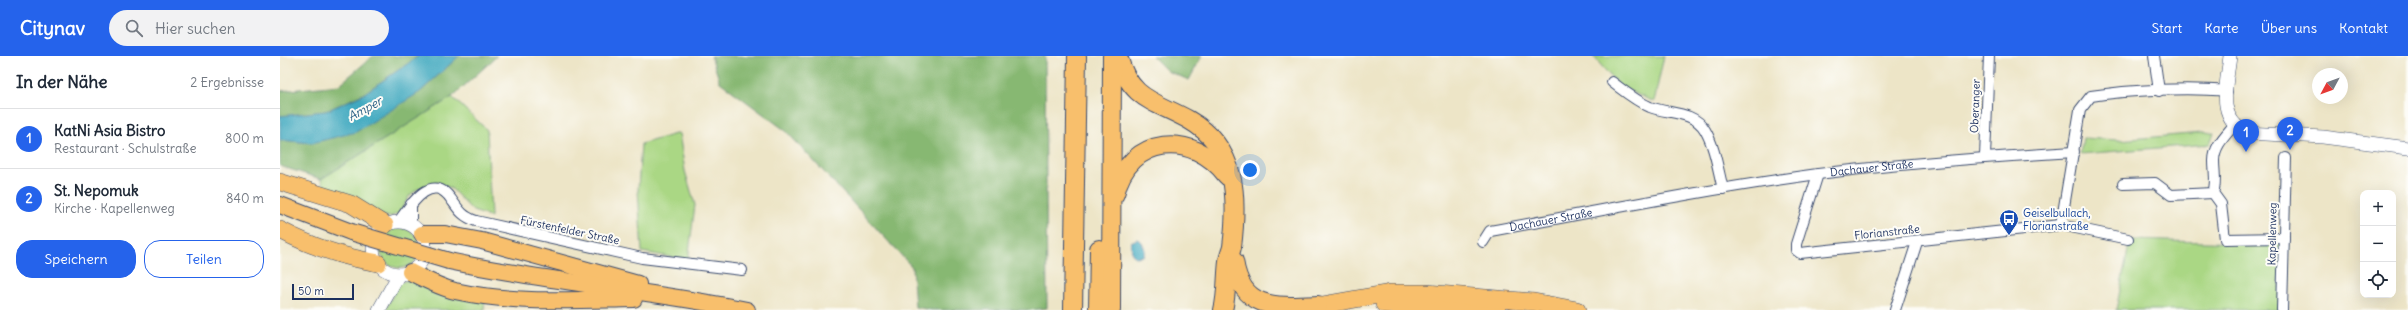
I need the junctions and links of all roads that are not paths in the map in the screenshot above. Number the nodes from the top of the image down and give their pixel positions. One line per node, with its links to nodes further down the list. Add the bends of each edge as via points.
1 (1076, 56): 40 (highway)
2 (1100, 56): 41 (highway)
3 (1112, 56): 23 (highway)
4 (1118, 56): 21 (highway, via 1124,74 1146,99 1190,120 1215,143 1230,167 1234,180)
5 (1989, 56): 14 (street, Oberanger)
6 (2154, 56): 9 (street)
7 (2230, 56): 10 (street)
8 (1612, 82): 19 (street, via 1650,107 1692,117 1704,128 1710,139)
9 (2158, 91): 10 (street); 13 (street, via 2091,96 2080,110)
10 (2227, 91): 11 (street, via 2226,112)
11 (2234, 125): 12 (street, via 2246,133 2323,137); 20 (street, via 2215,151 2216,185)
12 (2408, 148)
13 (2074, 152): 14 (street, Dachauer Straße); 24 (street)
14 (1985, 157): 16 (street, Dachauer Straße)
15 (2286, 158): 27 (street, Kapellenweg)
16 (1818, 174): 19 (street, Dachauer Straße); 30 (street, Florianstraße, via 1796,244 1796,250 1800,253)
17 (280, 182): 25 (highway, via 351,204)
18 (2123, 184): 20 (street, via 2155,183 2171,195)
19 (1723, 189): 29 (street, Dachauer Straße, via 1490,232)
20 (2213, 193): 27 (street, via 2221,204 2225,239)
21 (1234, 196): 23 (highway, via 1227,176 1210,157 1189,147 1163,145 1139,156 1122,174); 31 (highway)
22 (280, 205): 35 (main road, bridge, via 351,232 449,261 563,282)
23 (1111, 217): 42 (highway)
24 (2061, 224): 28 (street, Florianstraße); 30 (street, Florianstraße)
25 (404, 226): 32 (street, via 375,238 374,255); 33 (street, Fürstenfelder Straße, via 412,204 419,194 426,190 440,190 447,194 460,213 476,221 642,258); 34 (street, via 426,252 420,263); 35 (main road, via 482,241 628,280)
26 (280, 230): 32 (highway, via 317,249)
27 (2284, 238): 48 (street, Kapellenweg)
28 (2128, 239)
29 (1483, 242)
30 (1917, 242): 47 (street)
31 (1231, 263): 37 (highway, via 1242,291 1257,302 1271,305); 43 (highway)
32 (382, 267): 34 (street); 38 (street)
33 (742, 270)
34 (405, 273): 35 (main road, via 455,291 532,300 635,299); 38 (street)
35 (660, 294): 39 (main road)
36 (1348, 301): 37 (highway); 45 (highway); 46 (highway, via 1390,293 1426,293 1527,301)
37 (1318, 305): 44 (highway)
38 (381, 306)
39 (747, 310)
40 (1074, 310)
41 (1098, 310)
42 (1111, 310)
43 (1223, 310)
44 (1297, 310)
45 (1497, 310)
46 (1577, 310)
47 (1896, 310)
48 (2282, 310)

